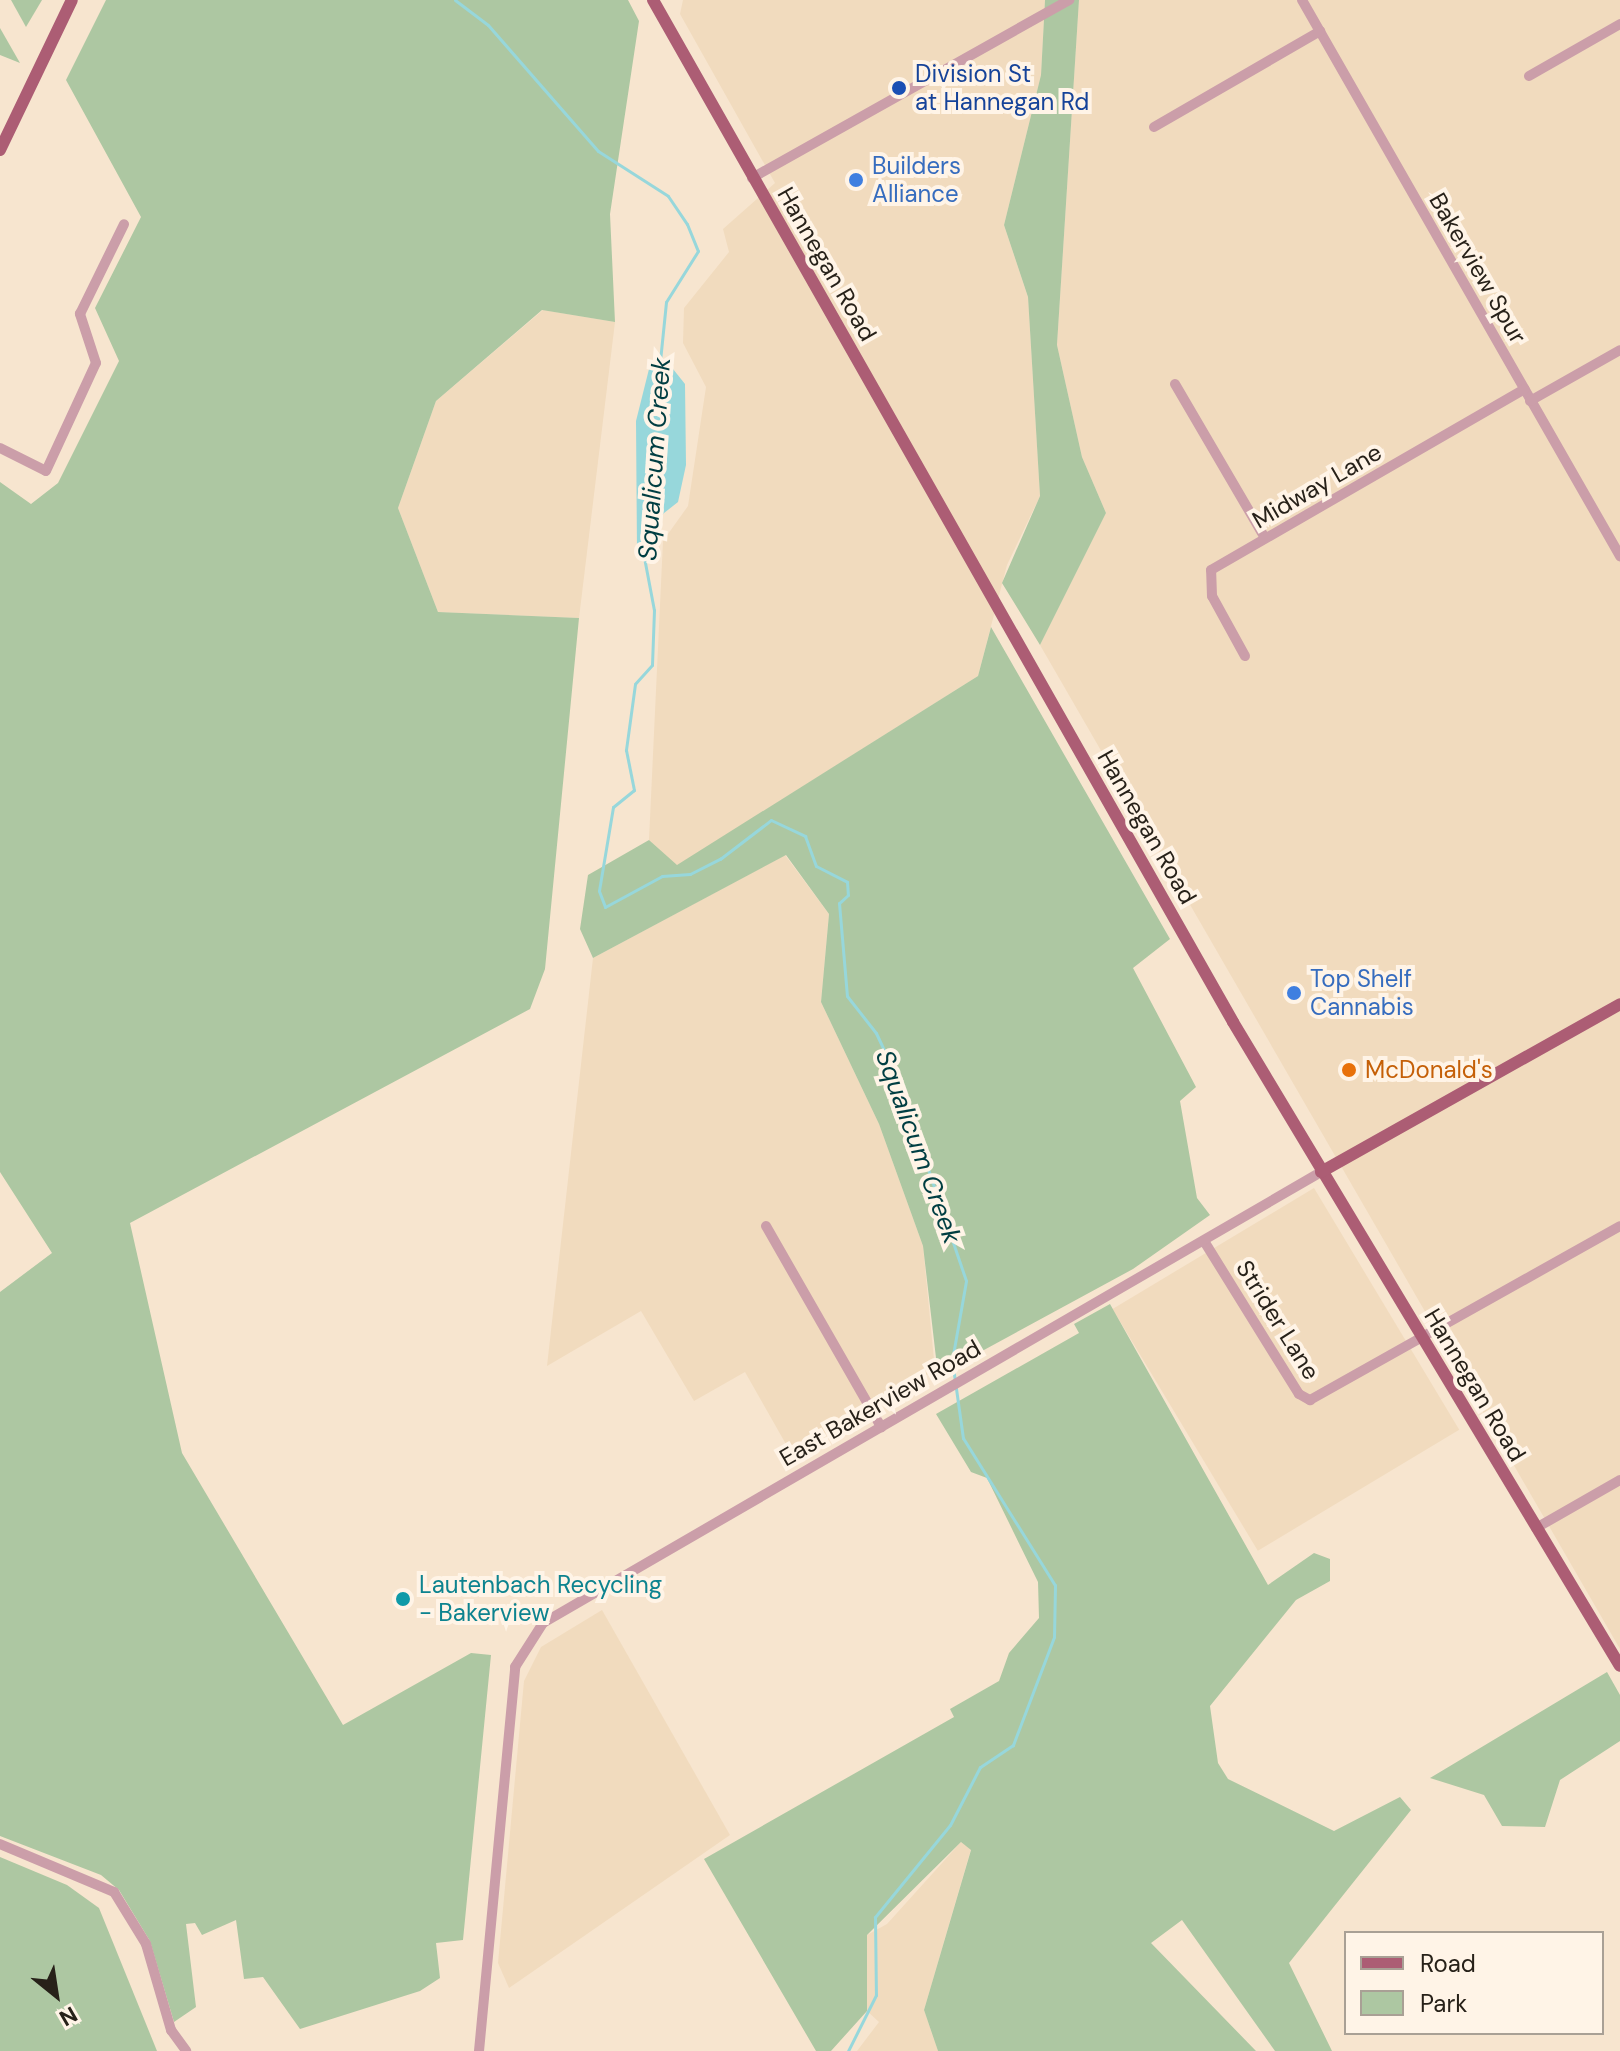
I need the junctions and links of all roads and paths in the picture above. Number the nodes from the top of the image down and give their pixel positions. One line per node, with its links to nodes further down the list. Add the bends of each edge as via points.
1 (72, 0): 9 (main road)
2 (653, 0): 10 (main road, Hannegan Road)
3 (1069, 0): 10 (street)
4 (1302, 0): 6 (street, Bakerview Spur)
5 (1620, 24): 7 (street)
6 (1320, 31): 8 (street); 14 (street, Bakerview Spur)
7 (1529, 76)
8 (1154, 127)
9 (0, 150)
10 (752, 178): 21 (main road, Hannegan Road)
11 (124, 224): 16 (street, via 80,314 96,363 46,471)
12 (1620, 350): 15 (street)
13 (1175, 384): 17 (street)
14 (1524, 389): 15 (street, Bakerview Spur); 17 (street, Midway Lane)
15 (1530, 401): 18 (street, Bakerview Spur)
16 (0, 448)
17 (1265, 538): 19 (street, Midway Lane, via 1211,570 1208,582)
18 (1620, 556)
19 (1245, 656)
20 (1620, 1004): 21 (main road, East Bakerview Road)
21 (1321, 1172): 24 (street, East Bakerview Road); 25 (main road, Hannegan Road)
22 (766, 1226): 26 (street)
23 (1620, 1226): 25 (street, Strider Lane)
24 (1204, 1241): 25 (street, Strider Lane, via 1304,1398 1327,1394); 26 (street, East Bakerview Road)
25 (1422, 1340): 28 (main road, Hannegan Road)
26 (881, 1427): 32 (street, East Bakerview Road, via 543,1623 515,1667)
27 (1620, 1480): 28 (street)
28 (1536, 1528): 29 (main road, Hannegan Road)
29 (1620, 1666)
30 (0, 1844): 31 (street, via 114,1892 146,1944 171,2030)
31 (186, 2051)
32 (479, 2051)

